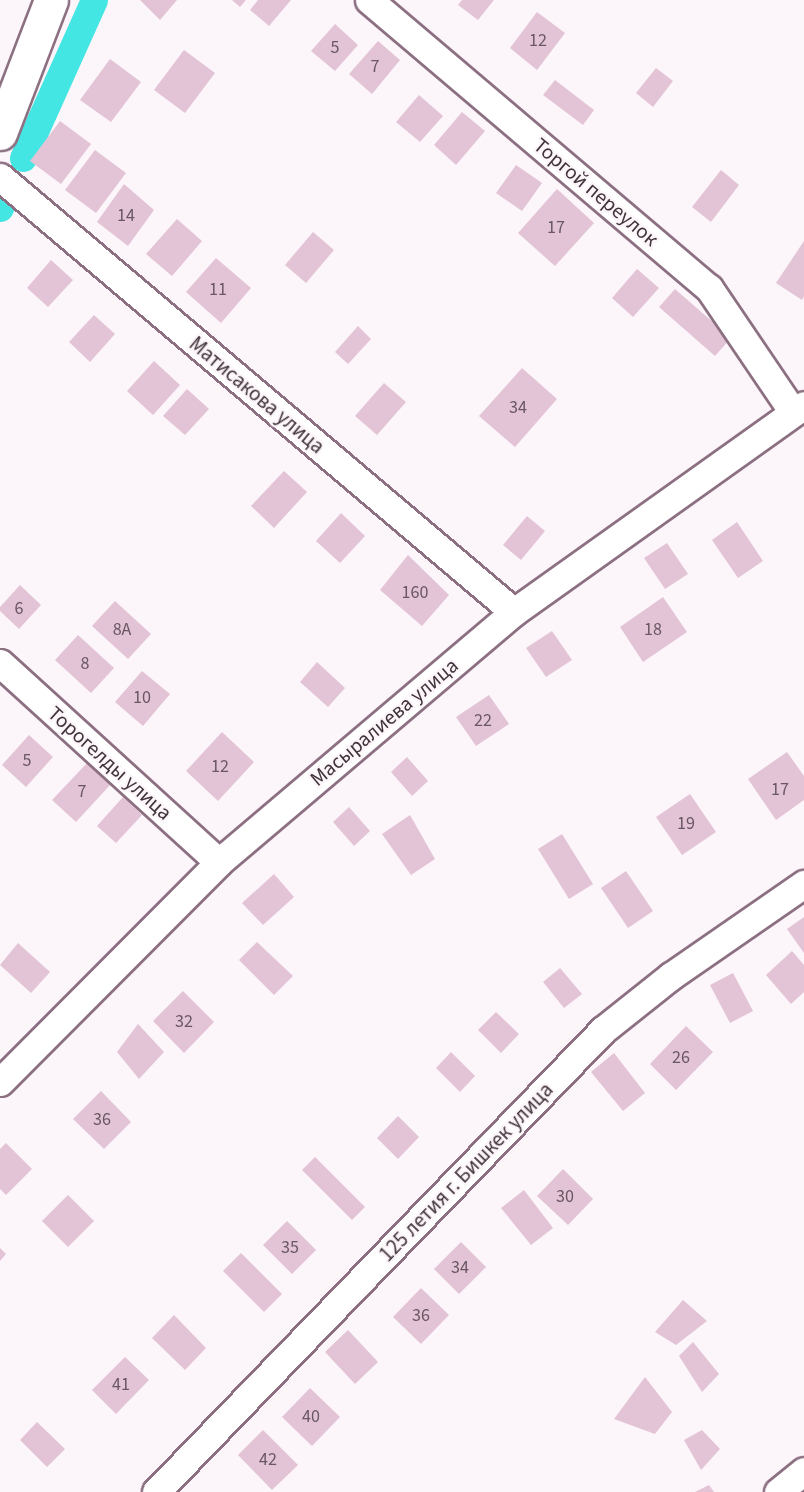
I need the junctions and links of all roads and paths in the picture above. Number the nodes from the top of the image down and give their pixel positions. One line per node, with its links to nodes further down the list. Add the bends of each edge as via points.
1 (51, 0): 3 (street)
2 (369, 0): 5 (street, Торгой переулок, via 709,288)
3 (0, 133)
4 (0, 177): 6 (street, Матисакова улица)
5 (799, 408): 6 (street, Масыралиева улица)
6 (514, 612): 8 (street, Масыралиева улица)
7 (0, 663): 8 (street, Торогелды улица)
8 (219, 862): 10 (street, Масыралиева улица)
9 (804, 884): 11 (street, 125 летия г. Бишкек улица, via 671,976 603,1030)
10 (0, 1082)
11 (156, 1492)

